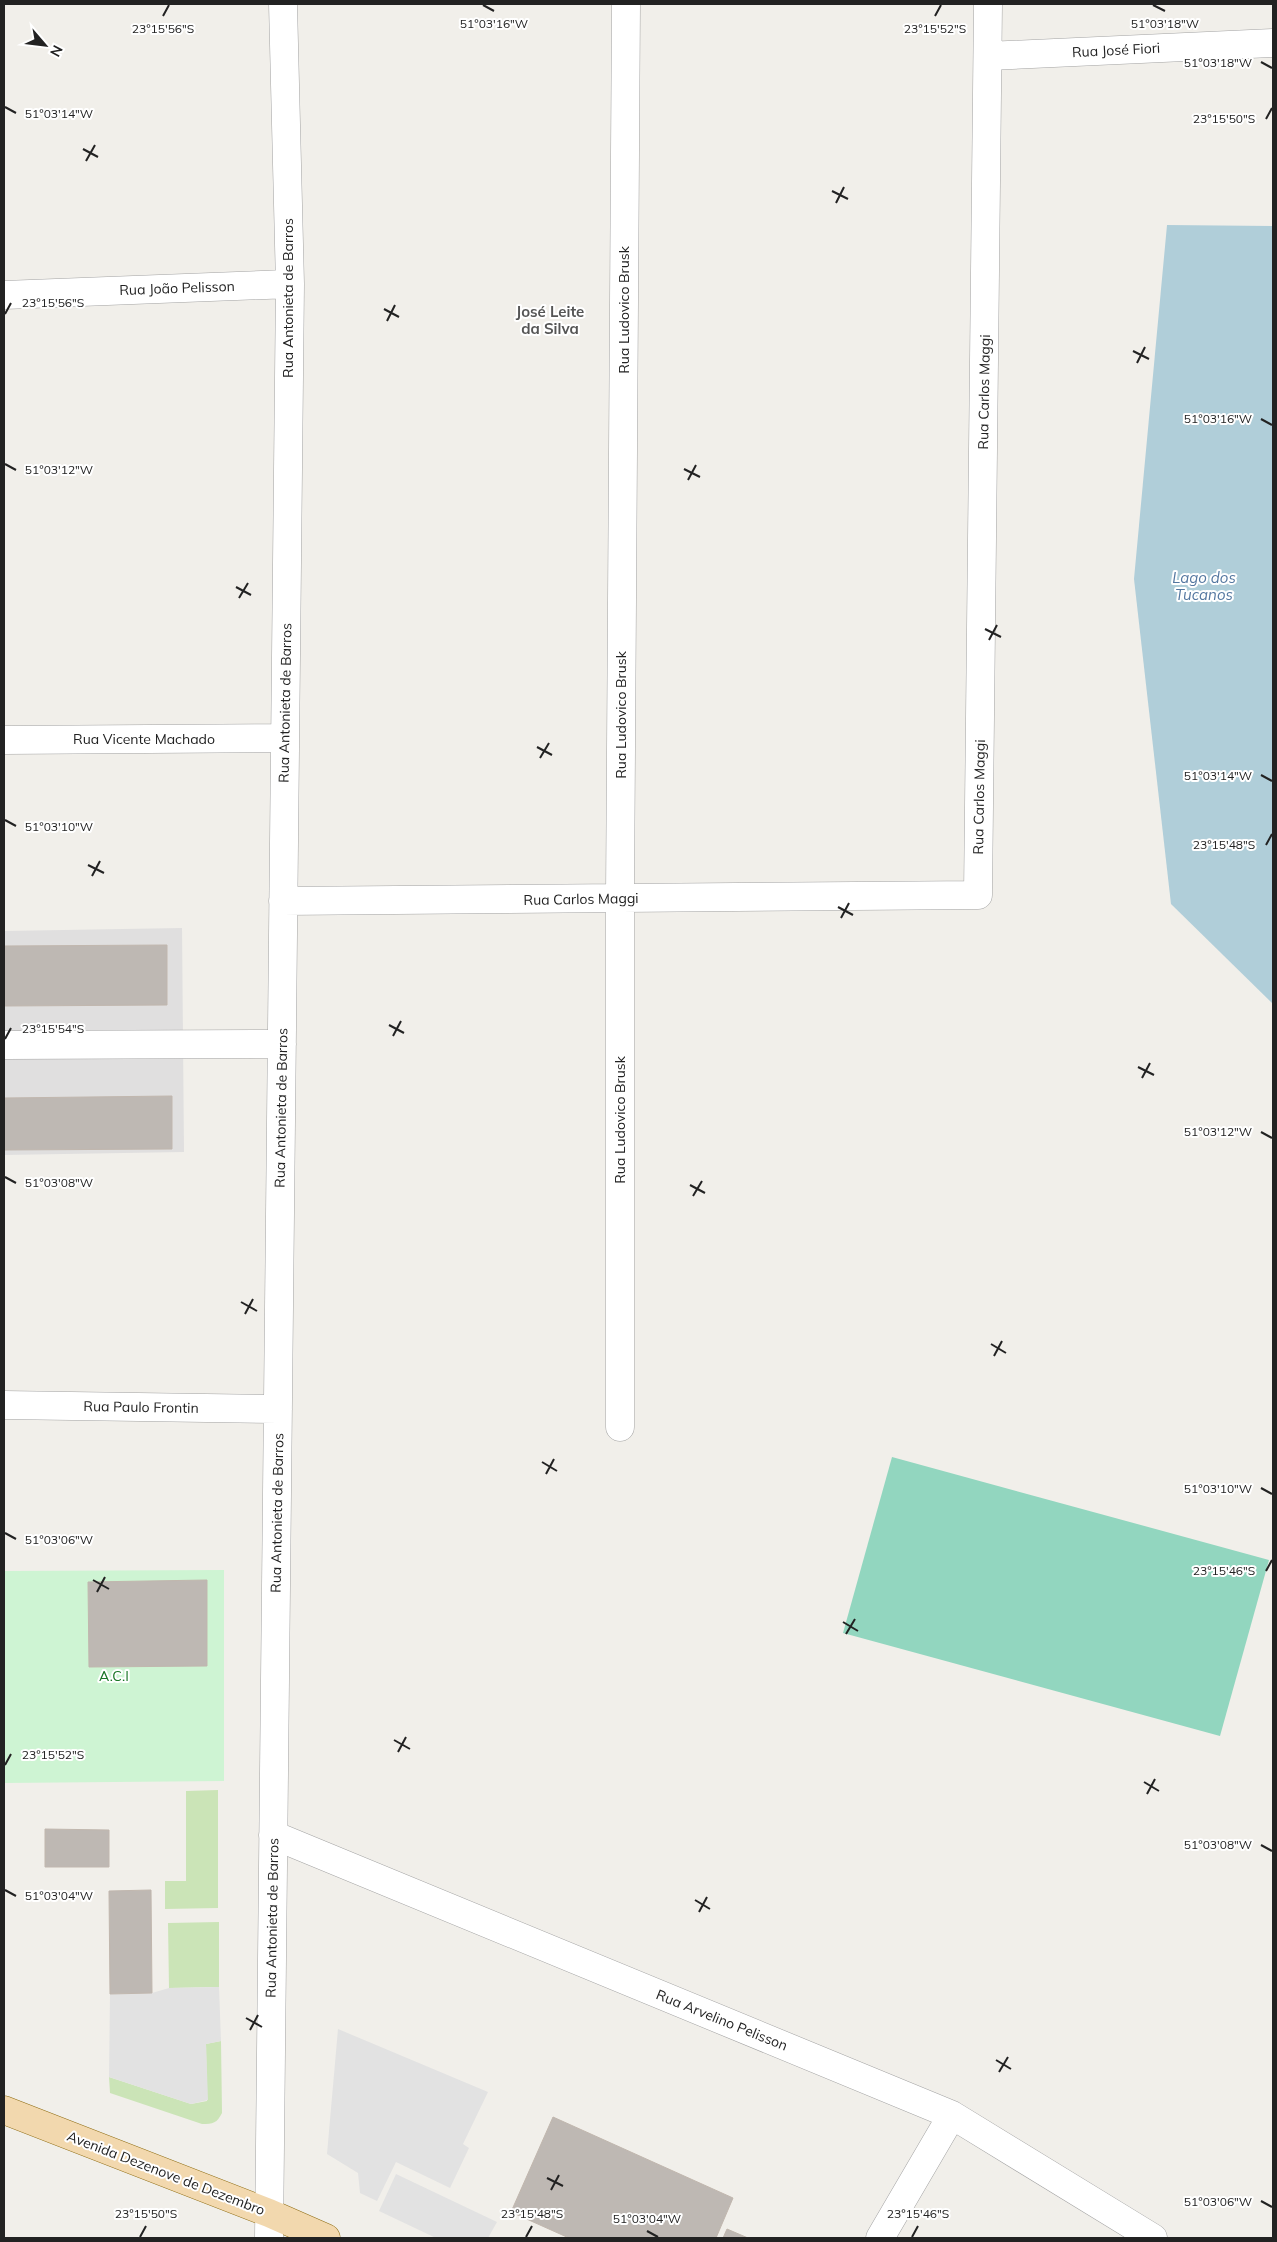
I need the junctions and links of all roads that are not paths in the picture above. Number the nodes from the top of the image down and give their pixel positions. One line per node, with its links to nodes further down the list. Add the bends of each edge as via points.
1 (283, 4): 6 (street, Rua Antonieta de Barros)
2 (626, 4): 10 (street, Rua Ludovico Brusk)
3 (988, 4): 5 (street, Rua Carlos Maggi)
4 (1273, 43): 5 (street, Rua José Fiori)
5 (988, 56): 10 (street, Rua Carlos Maggi, via 978,895)
6 (290, 284): 7 (street, Rua João Pelisson); 8 (street, Rua Antonieta de Barros)
7 (4, 295)
8 (285, 738): 9 (street, Rua Vicente Machado); 11 (street, Rua Antonieta de Barros)
9 (4, 740)
10 (620, 898): 11 (street, Rua Carlos Maggi); 16 (street, Rua Ludovico Brusk)
11 (283, 901): 12 (street, Rua Antonieta de Barros)
12 (282, 1044): 13 (street); 15 (street, Rua Antonieta de Barros)
13 (4, 1045)
14 (4, 1405): 15 (street, Rua Paulo Frontin)
15 (278, 1409): 17 (street, Rua Antonieta de Barros)
16 (620, 1427)
17 (273, 1835): 19 (street, Rua Arvelino Pelisson); 20 (street, Rua Antonieta de Barros)
18 (4, 2110): 20 (main road, Avenida Dezenove de Dezembro)
19 (952, 2115): 22 (street); 23 (street, Rua Arvelino Pelisson)
20 (269, 2225): 21 (main road, Avenida Dezenove de Dezembro)
21 (326, 2238)
22 (880, 2238)
23 (1153, 2238)

